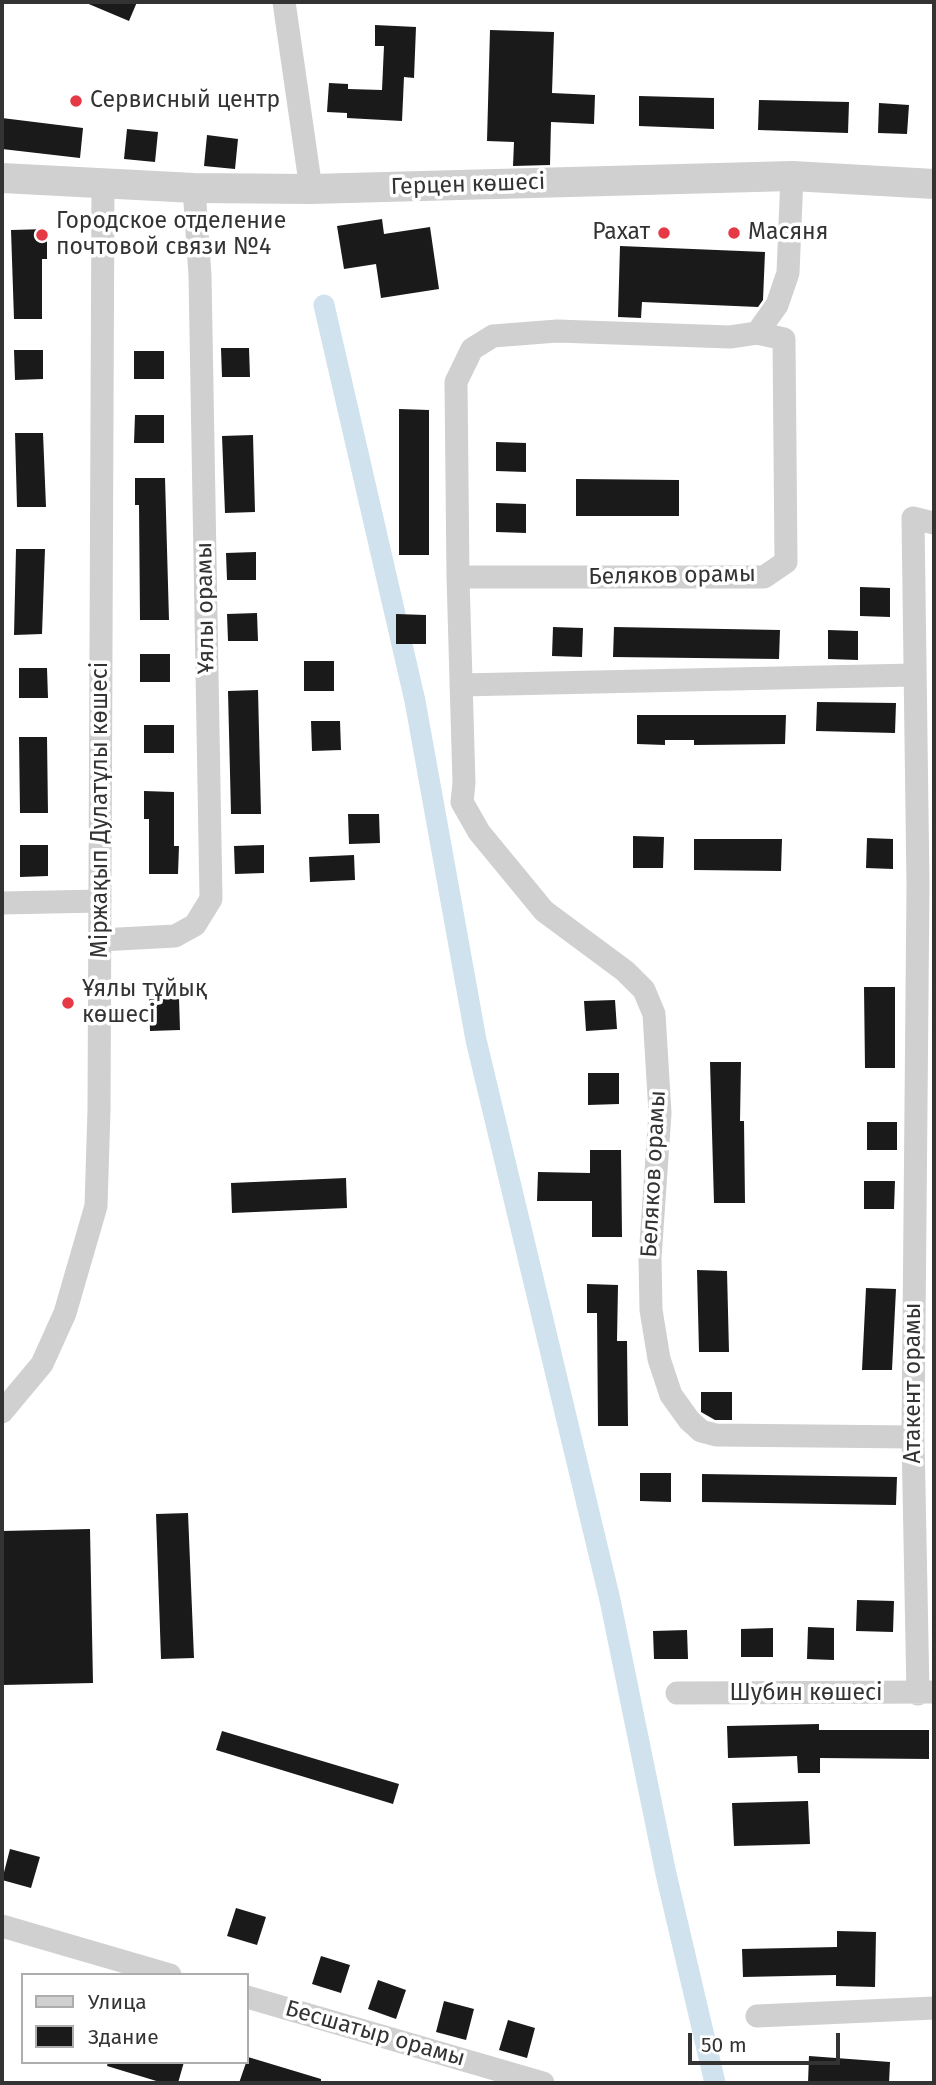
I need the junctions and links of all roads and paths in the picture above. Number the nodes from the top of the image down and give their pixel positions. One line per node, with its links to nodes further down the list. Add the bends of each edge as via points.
1 (284, 2): 7 (street)
2 (792, 176): 5 (street, Герцен көшесі); 7 (street, Герцен көшесі); 8 (street, via 788,273 777,305)
3 (2, 178): 4 (street, Герцен көшесі)
4 (103, 184): 6 (street, Герцен көшесі); 14 (street, Міржақып Дулатұлы көшесі)
5 (934, 184)
6 (194, 188): 7 (street, Герцен көшесі); 16 (street, Ұялы орамы, via 200,289 211,899 195,925 175,936)
7 (311, 189)
8 (757, 333): 10 (street, Беляков орамы, via 730,337 557,331 484,338 472,349 456,382); 10 (street, Беляков орамы, via 784,339 786,562 764,577)
9 (934, 523): 12 (street, Атакент орамы, via 912,518)
10 (458, 577): 11 (street, Беляков орамы)
11 (461, 685): 12 (street); 18 (street, Беляков орамы, via 462,803 478,832 544,911 644,990 654,1014 660,1113 651,1310 671,1395 701,1431 716,1435)
12 (920, 689): 13 (street, Атакент орамы)
13 (926, 885): 18 (street, Атакент орамы)
14 (100, 901): 15 (street); 16 (street, Міржақып Дулатұлы көшесі)
15 (2, 904)
16 (100, 940): 17 (street, Міржақып Дулатұлы көшесі, via 96,1206 65,1312 42,1364)
17 (2, 1412)
18 (914, 1437): 20 (street, Атакент орамы)
19 (677, 1693): 20 (street, Шубин көшесі)
20 (926, 1693)
21 (2, 1926): 22 (street)
22 (163, 1973)
23 (248, 1997): 26 (street, Бесшатыр орамы)
24 (934, 2008): 25 (street)
25 (757, 2016)
26 (543, 2083)

